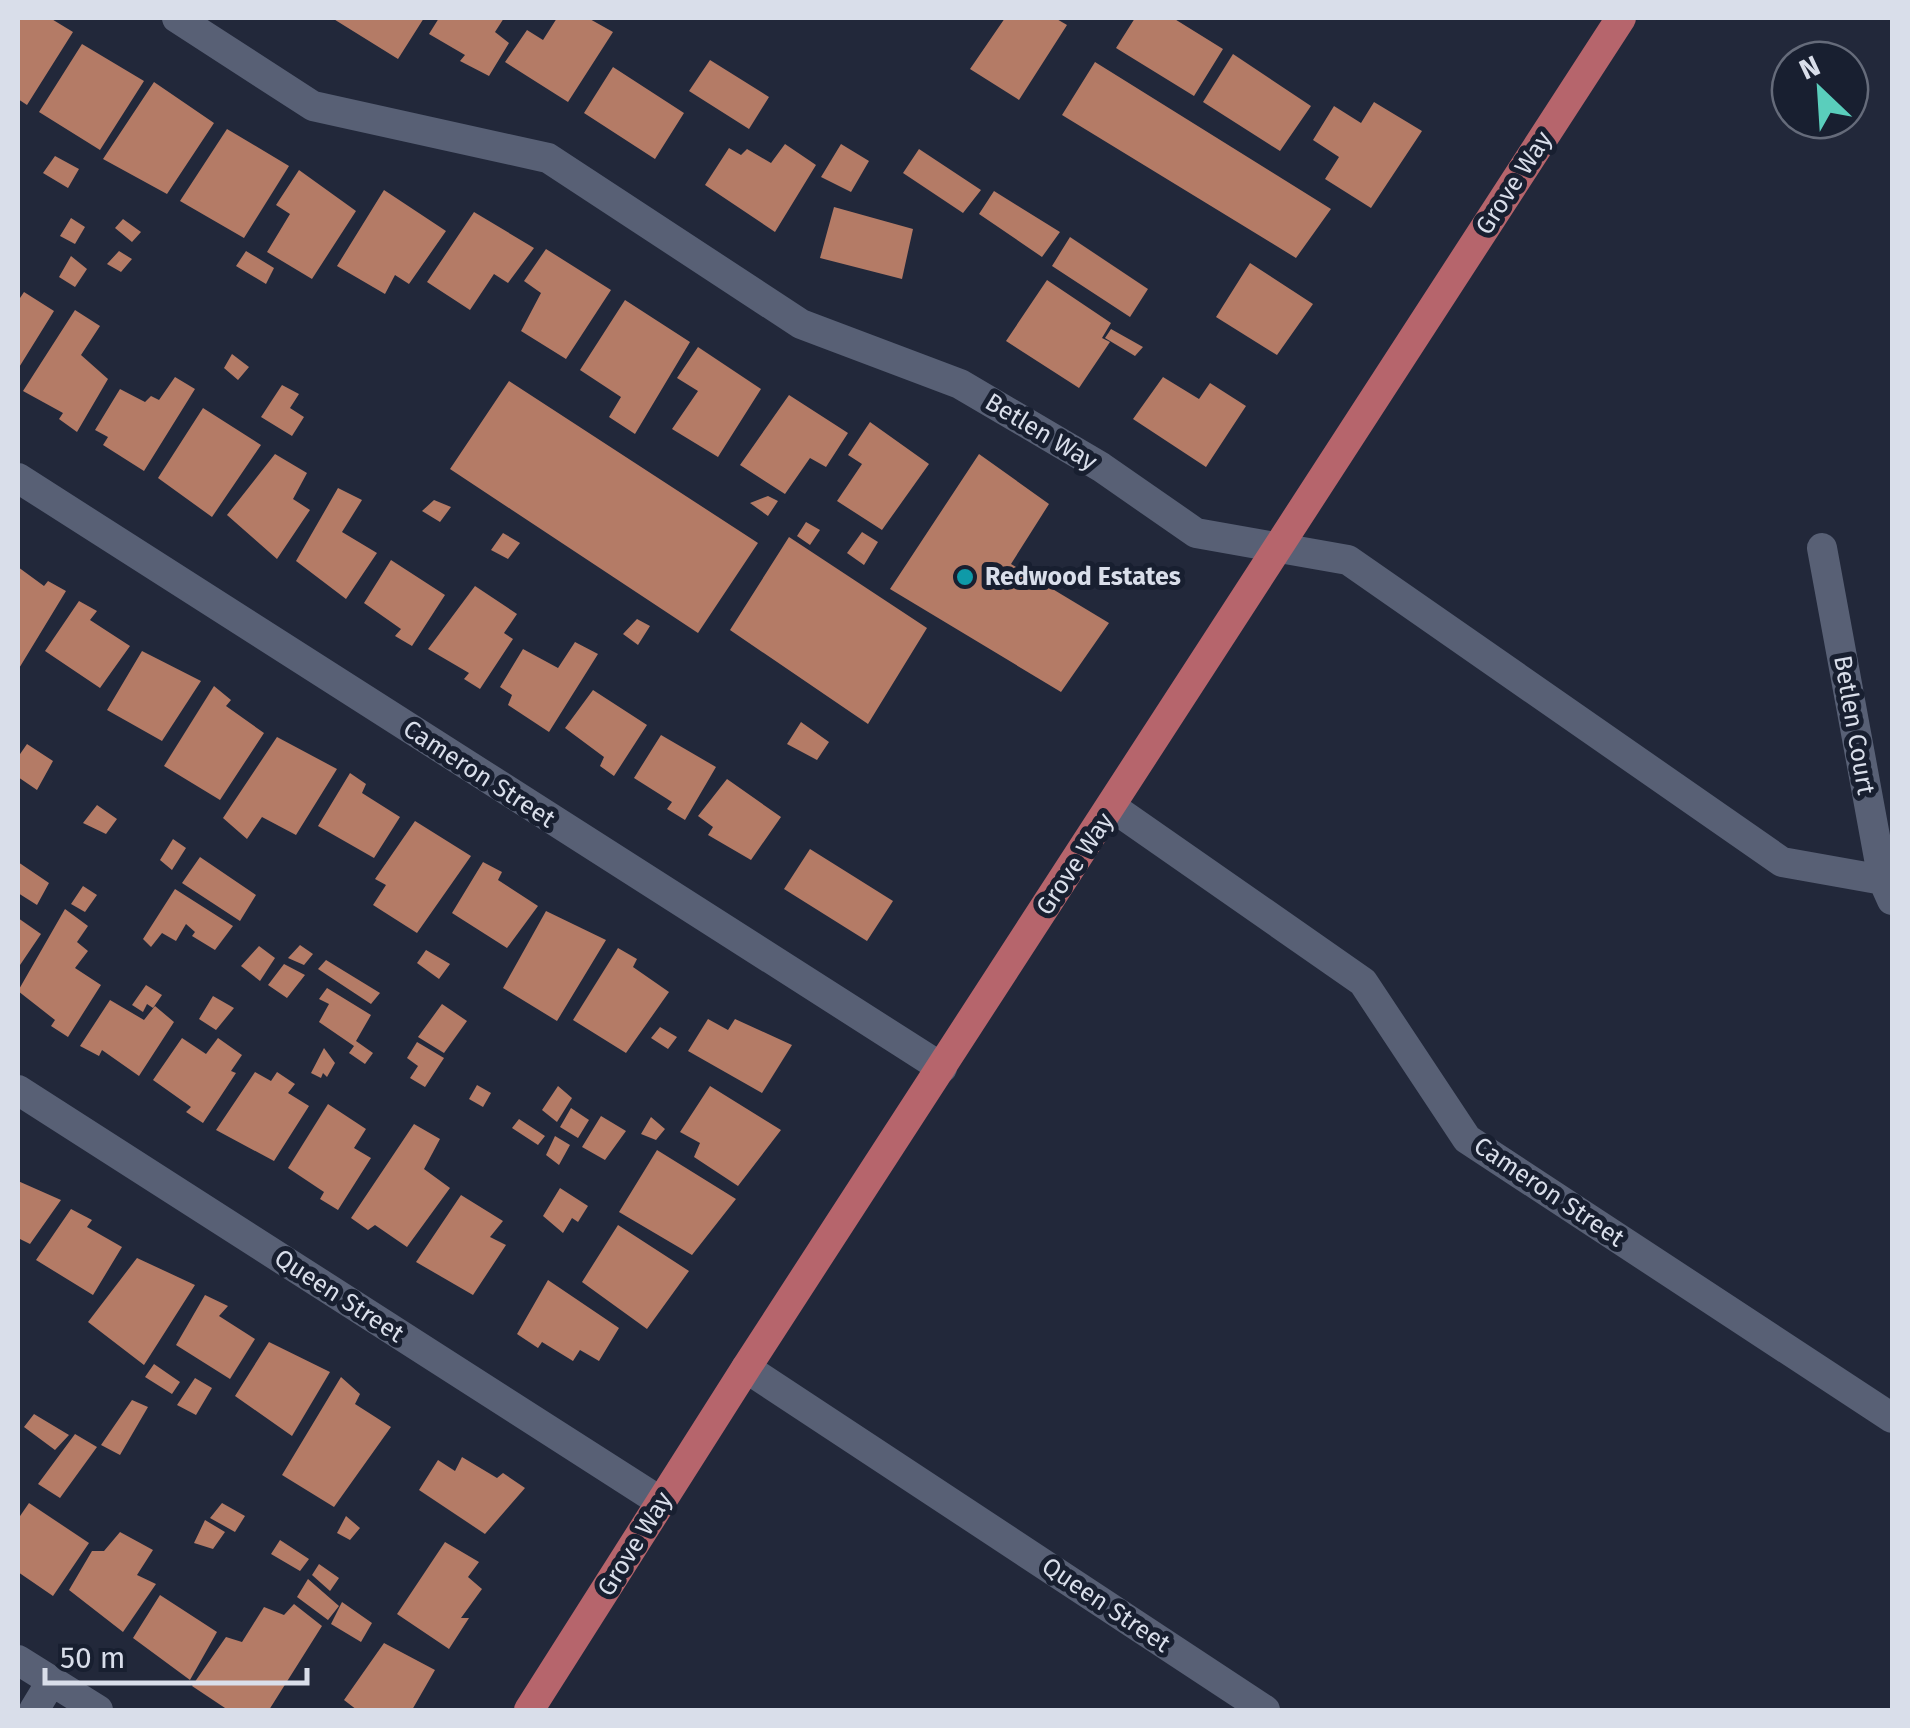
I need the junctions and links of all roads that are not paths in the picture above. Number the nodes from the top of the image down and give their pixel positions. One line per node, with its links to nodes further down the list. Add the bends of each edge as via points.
1 (176, 18): 4 (street, Betlen Way, via 313,106 548,158 801,324 960,384 1101,467 1196,533)
2 (1621, 18): 4 (main road, Grove Way)
3 (18, 478): 8 (street, Cameron Street)
4 (1281, 548): 6 (main road, Grove Way); 7 (street, Betlen Way, via 1348,560 1782,862)
5 (1822, 548): 7 (street, Betlen Court)
6 (1112, 807): 8 (main road, Grove Way); 11 (street, Cameron Street, via 1363,982 1467,1139)
7 (1888, 890)
8 (942, 1068): 10 (main road, Grove Way)
9 (18, 1090): 12 (street, Queen Street)
10 (746, 1368): 12 (main road, Grove Way); 18 (street, Queen Street)
11 (1892, 1418)
12 (661, 1502): 17 (main road, Grove Way)
13 (18, 1660): 14 (street)
14 (51, 1682): 15 (street); 16 (street)
15 (34, 1710)
16 (98, 1710)
17 (530, 1710)
18 (1265, 1710)

